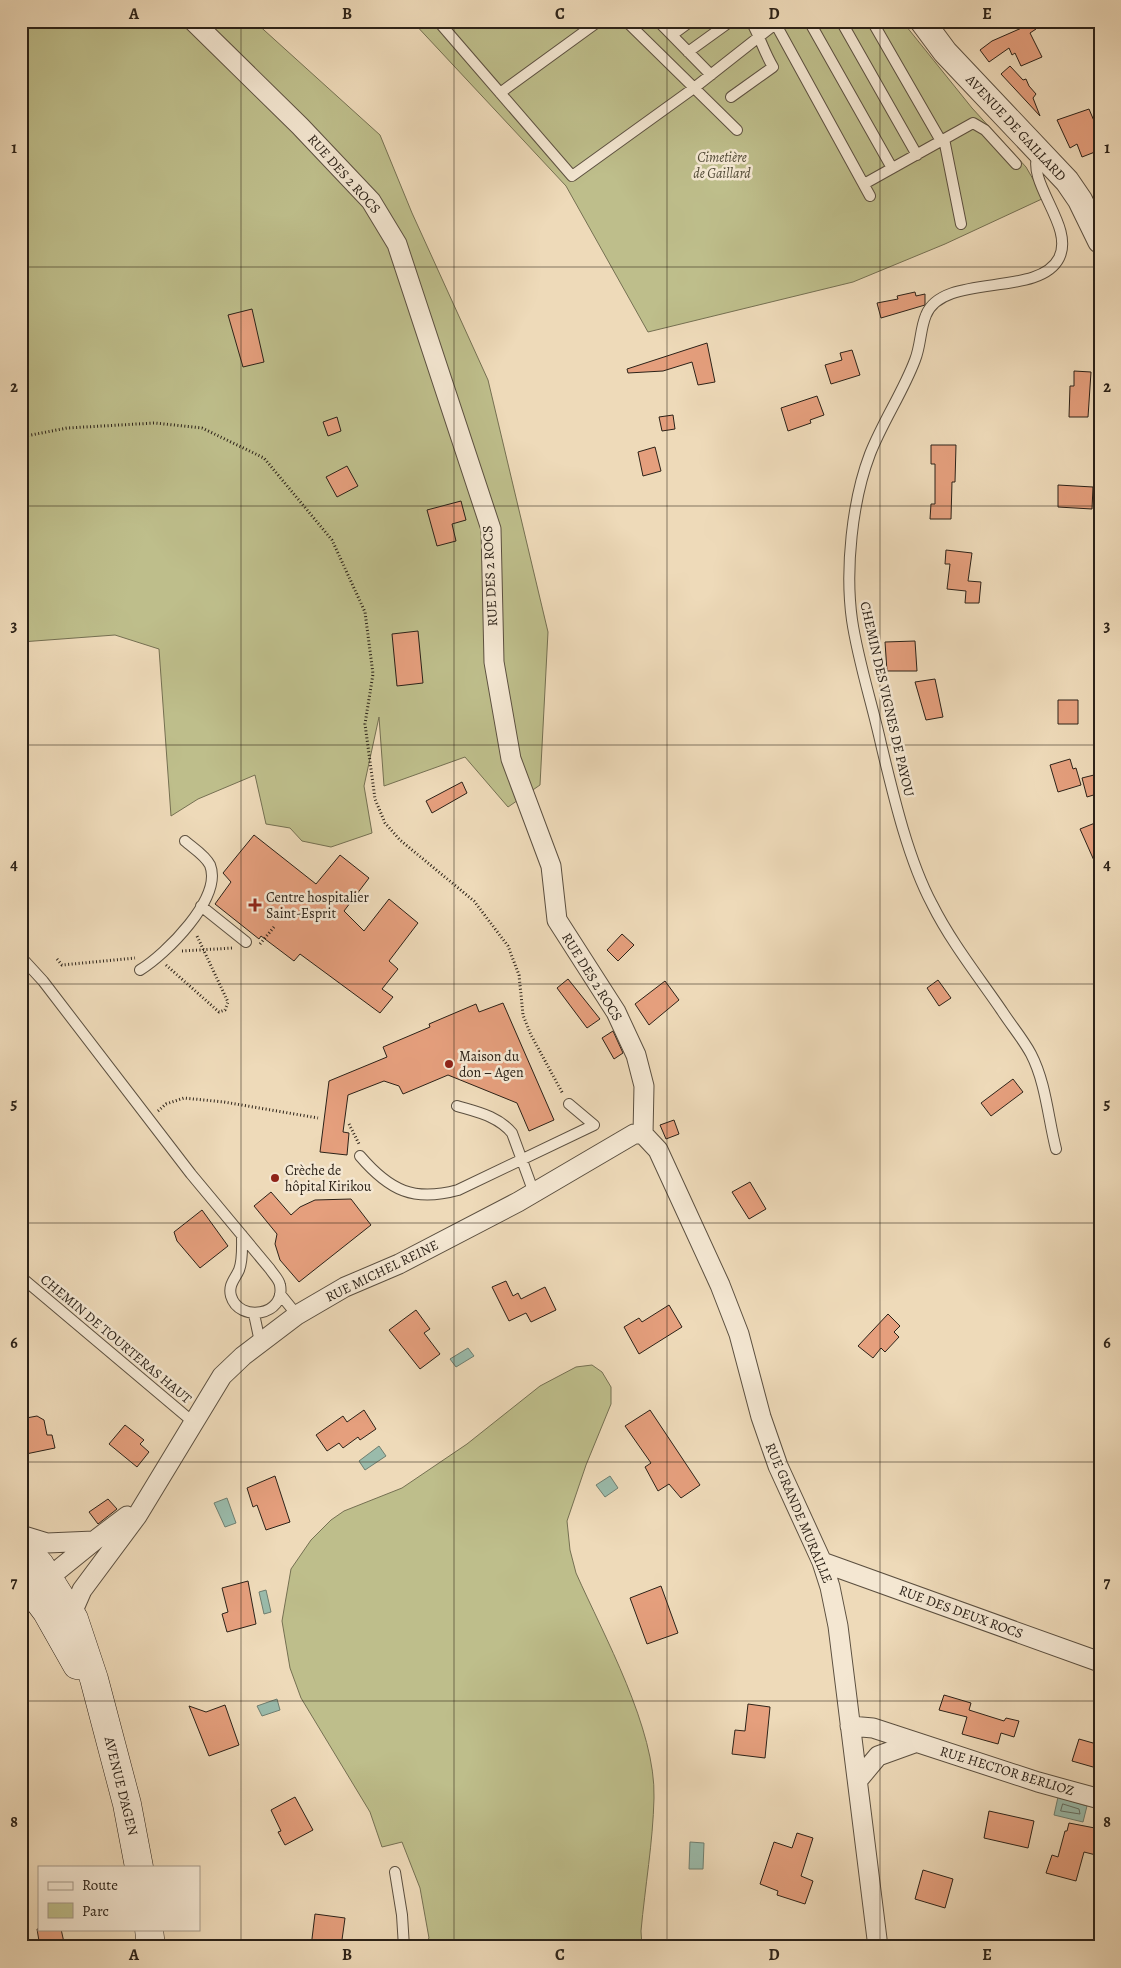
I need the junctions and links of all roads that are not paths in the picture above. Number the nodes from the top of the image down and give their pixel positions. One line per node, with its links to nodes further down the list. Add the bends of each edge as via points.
1 (192, 21): 38 (street, RUE DES 2 ROCS, via 300,126 371,201 396,244 420,308 490,528 494,662 511,759 552,866 557,920 616,1012 636,1055 644,1086)
2 (438, 21): 19 (lane)
3 (599, 21): 19 (lane)
4 (626, 21): 18 (lane)
5 (658, 21): 14 (lane)
6 (691, 21): 14 (lane)
7 (731, 21): 16 (lane)
8 (751, 21): 15 (lane)
9 (809, 21): 26 (lane)
10 (841, 21): 24 (lane)
11 (872, 21): 22 (lane)
12 (922, 21): 23 (street, AVENUE DE GAILLARD, via 945,52)
13 (776, 22): 15 (lane); 27 (lane)
14 (672, 35): 16 (lane)
15 (760, 37): 17 (lane); 20 (lane, via 763,51 773,67)
16 (688, 52): 17 (lane)
17 (711, 75): 18 (lane)
18 (694, 88): 19 (lane, via 572,176); 21 (lane)
19 (500, 94)
20 (731, 97)
21 (737, 130)
22 (943, 140): 24 (lane); 25 (lane, via 973,122 986,130); 29 (lane)
23 (1040, 150): 30 (street, AVENUE DE GAILLARD, via 1080,200); 39 (lane, CHEMIN DES VIGNES DE PAYOU, via 1036,169 1062,242 1059,258 1046,272 953,292 937,299 926,312 915,360 877,438 862,480 853,530 849,582 852,621 887,770 921,880 958,948 1030,1053 1043,1088)
24 (917, 154): 26 (lane)
25 (1016, 164)
26 (892, 168): 27 (lane)
27 (864, 184): 28 (lane)
28 (870, 196)
29 (961, 224)
30 (1100, 241)
31 (185, 841): 32 (lane, via 206,858 211,867 210,885)
32 (201, 906): 33 (lane); 35 (lane, via 173,944)
33 (246, 942)
34 (21, 957): 43 (lane)
35 (140, 970)
36 (569, 1104): 41 (lane, via 594,1125)
37 (456, 1106): 41 (lane, via 495,1118 506,1126)
38 (643, 1134): 42 (street, RUE MICHEL REINE, via 634,1134); 55 (street, RUE GRANDE MURAILLE, via 658,1150 720,1285 739,1334 760,1417 778,1466)
39 (1056, 1149)
40 (360, 1156): 41 (lane, via 392,1184 421,1196 437,1196 458,1190)
41 (522, 1158): 42 (lane)
42 (534, 1193): 47 (street, RUE MICHEL REINE, via 399,1264 345,1287)
43 (242, 1235): 45 (lane, via 278,1280); 46 (lane, via 242,1256 230,1287 231,1296)
44 (21, 1277): 49 (lane, CHEMIN DE TOURTERAS HAUT)
45 (280, 1294): 46 (lane, via 271,1309); 47 (lane)
46 (254, 1314): 48 (lane)
47 (297, 1315): 48 (street, RUE MICHEL REINE)
48 (260, 1342): 49 (street, RUE MICHEL REINE, via 222,1376)
49 (193, 1422): 50 (street, RUE MICHEL REINE)
50 (169, 1465): 52 (street, RUE MICHEL REINE, via 137,1505); 56 (street, RUE MICHEL REINE)
51 (21, 1535): 52 (street, via 47,1543)
52 (94, 1541): 57 (street, RUE MICHEL REINE, via 74,1555)
53 (21, 1544): 57 (main road)
54 (21, 1557): 57 (street)
55 (822, 1562): 59 (street, RUE DES DEUX ROCS); 61 (street, RUE GRANDE MURAILLE, via 838,1626)
56 (96, 1569): 57 (street, RUE MICHEL REINE); 58 (street, RUE MICHEL REINE, via 82,1590)
57 (44, 1589): 58 (main road, AVENUE D'AGEN); 60 (main road, AVENUE D'AGEN)
58 (74, 1619): 60 (main road, AVENUE D'AGEN)
59 (1100, 1662)
60 (100, 1706): 65 (main road, AVENUE D'AGEN, via 127,1804)
61 (850, 1726): 62 (street, RUE HECTOR BERLIOZ, via 873,1728); 63 (street, RUE GRANDE MURAILLE)
62 (914, 1743): 63 (street, via 878,1756); 64 (street, RUE HECTOR BERLIOZ)
63 (858, 1780): 70 (street, RUE GRANDE MURAILLE)
64 (1100, 1799)
65 (139, 1866)
66 (395, 1872): 69 (lane)
67 (149, 1930): 68 (main road)
68 (151, 1947)
69 (404, 1947)
70 (878, 1947)

